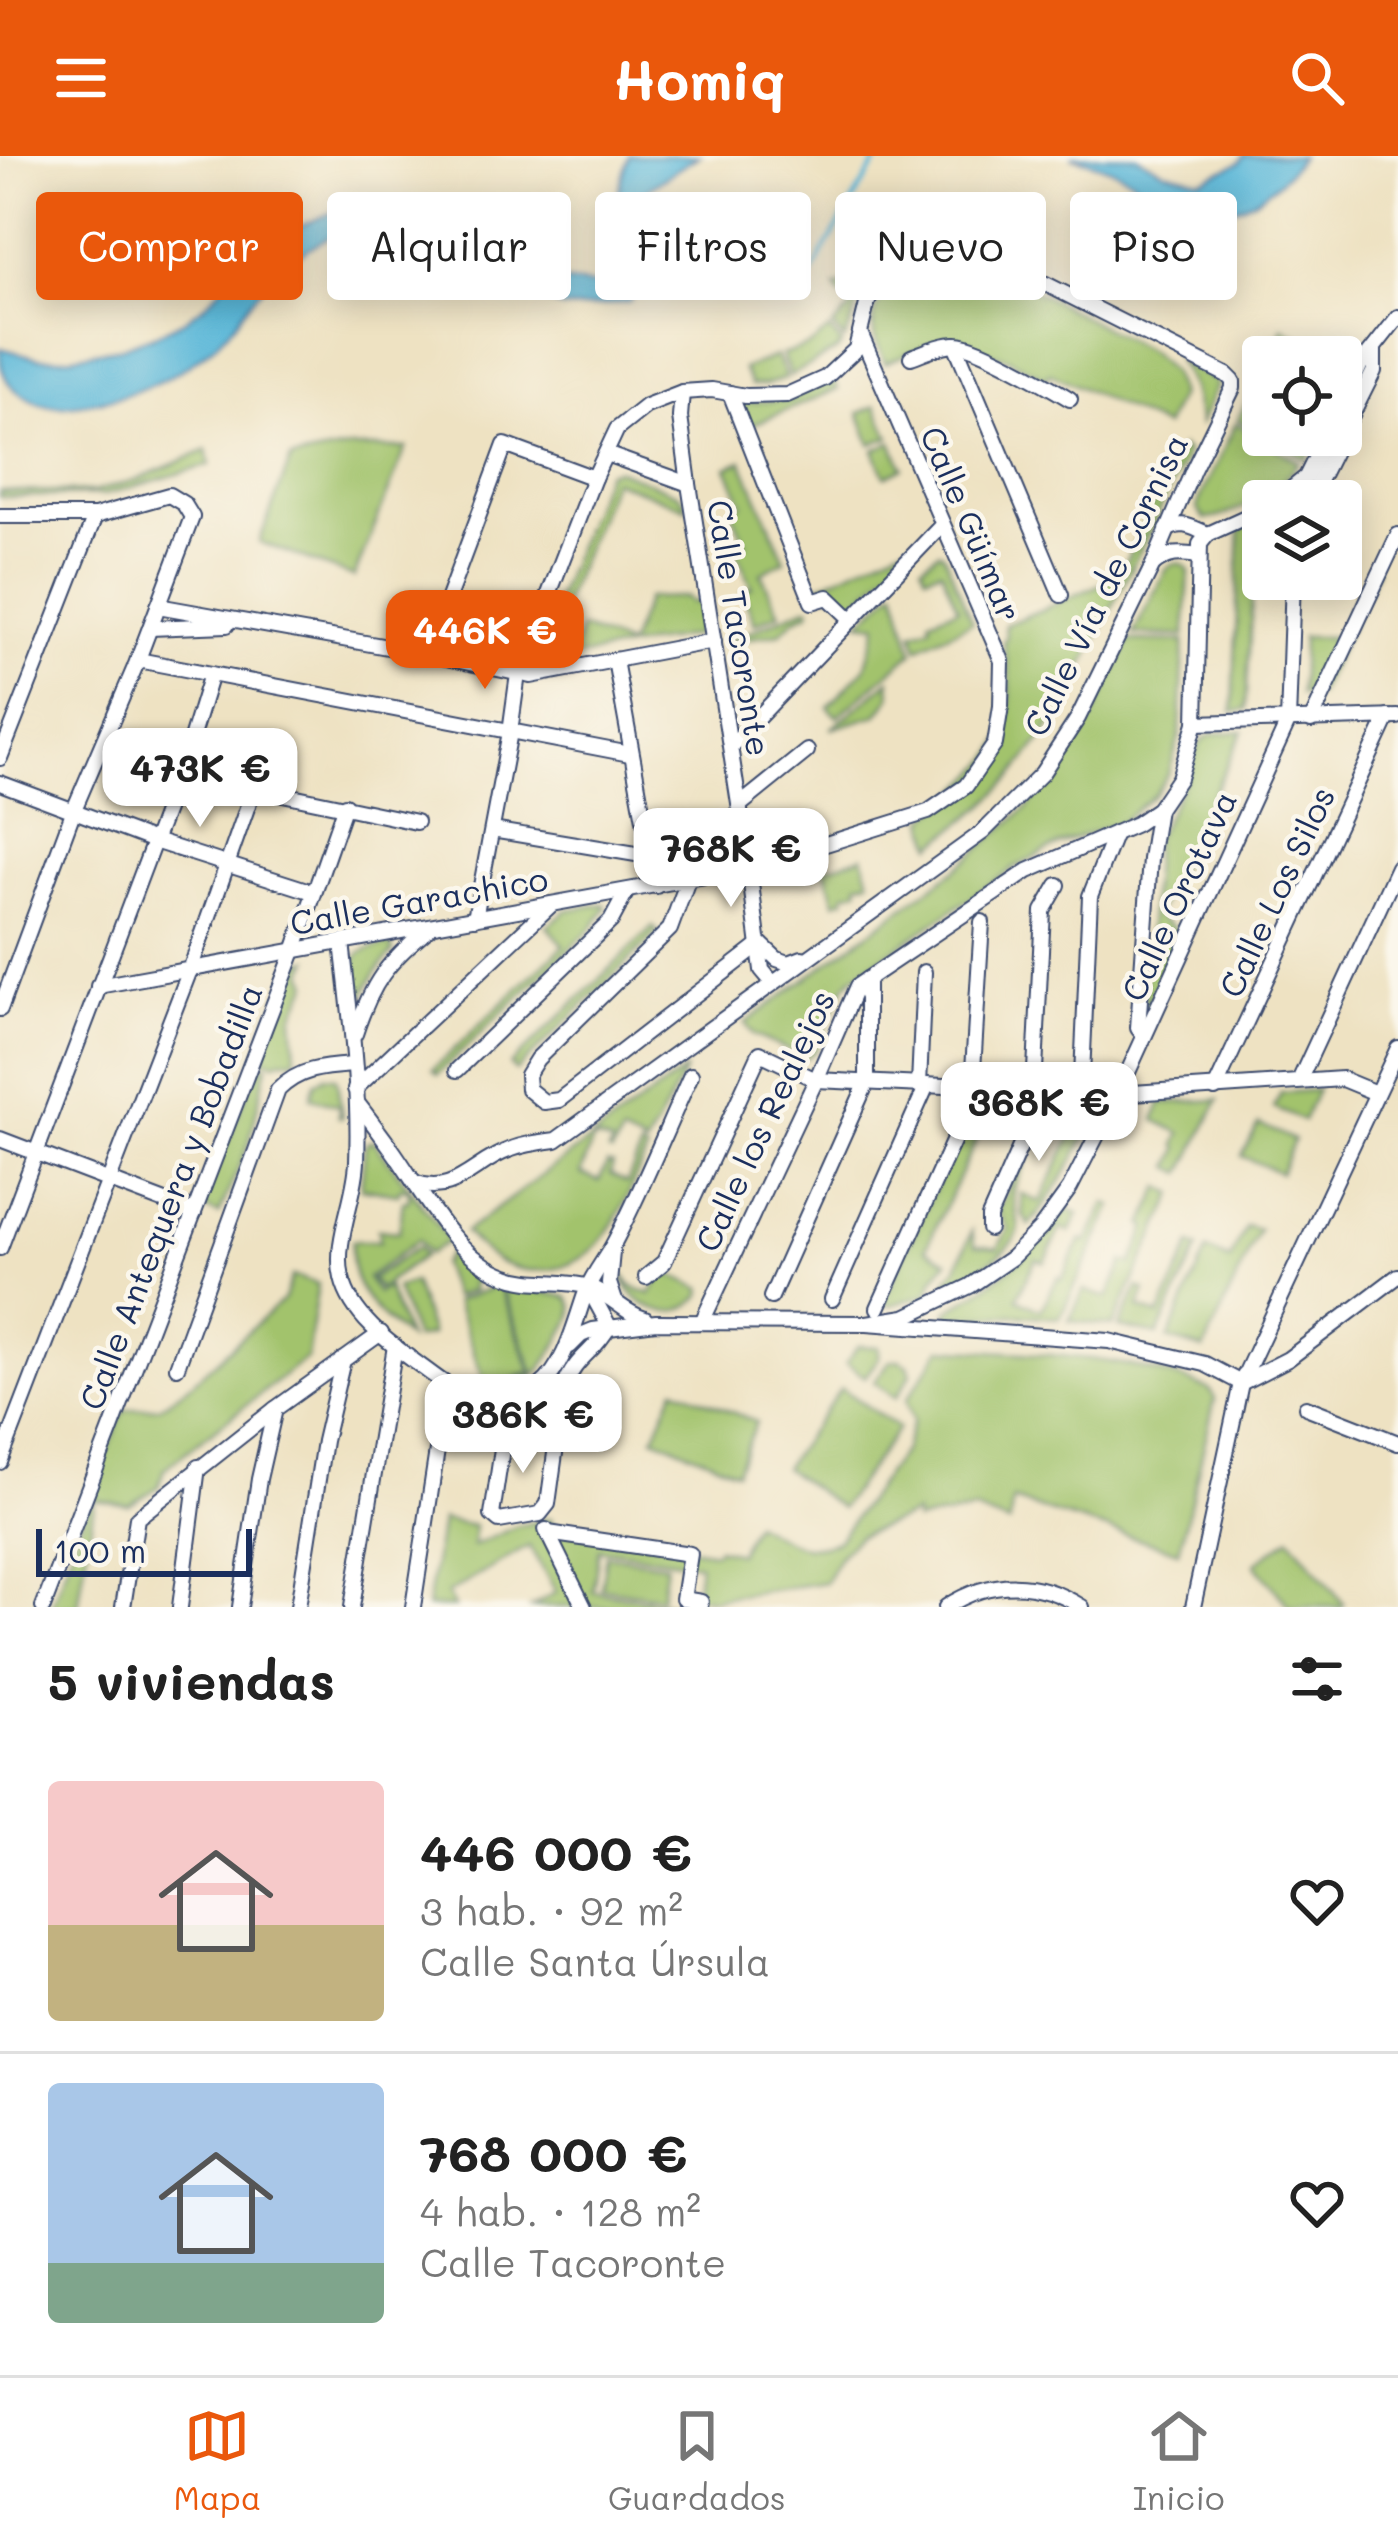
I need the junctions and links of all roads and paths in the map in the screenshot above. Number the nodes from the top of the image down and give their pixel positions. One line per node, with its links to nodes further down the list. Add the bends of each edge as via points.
1 (1398, 317): 4 (street)
2 (861, 335): 8 (street, via 825,378 787,395); 14 (street, Calle Vía de Cornisa, via 875,286 891,273 937,256 1018,270 1233,381); 19 (street, Calle Güímar)
3 (956, 344): 5 (street); 9 (street); 25 (street)
4 (1374, 350): 6 (street); 12 (street, via 1374,371)
5 (910, 357)
6 (1362, 363)
7 (682, 392): 8 (street); 10 (street, via 617,429); 13 (street, Calle Tacoronte)
8 (730, 393): 28 (street, via 812,602 828,597)
9 (1070, 399)
10 (606, 454): 11 (street); 13 (street)
11 (594, 478): 32 (street, via 505,445); 36 (street)
12 (1320, 480)
13 (688, 484): 31 (street, Calle Tacoronte)
14 (1185, 487): 18 (street); 20 (street, Calle Vía de Cornisa)
15 (0, 516): 16 (street)
16 (95, 516): 27 (street, via 170,495 184,504 192,517); 45 (street)
17 (1242, 521): 22 (street)
18 (1188, 524): 20 (street); 22 (street)
19 (941, 526): 28 (street); 60 (street, Calle Güímar, via 1002,661 994,744 966,786 928,812)
20 (1167, 530): 23 (street); 24 (street, Calle Vía de Cornisa)
21 (1398, 535): 38 (street)
22 (1202, 545): 23 (street); 40 (street)
23 (1176, 552): 24 (street)
24 (1153, 565): 74 (street, Calle Vía de Cornisa, via 1042,773 983,832)
25 (1061, 595)
26 (1292, 600): 39 (street, Calle Orotava)
27 (158, 606): 29 (street); 30 (street)
28 (851, 620): 42 (street)
29 (256, 624): 30 (street); 32 (street)
30 (150, 628): 33 (street)
31 (714, 641): 34 (street); 42 (street, Calle Tacoronte)
32 (427, 654): 36 (street)
33 (138, 660): 35 (street); 52 (street)
34 (615, 660): 36 (street); 44 (street)
35 (211, 674): 41 (street); 46 (street)
36 (518, 674): 41 (street)
37 (1395, 715): 38 (street); 93 (street, Calle Los Silos)
38 (1311, 721): 39 (street)
39 (1288, 722): 40 (street); 83 (street, Calle Orotava)
40 (1196, 723): 51 (street, via 1179,778)
41 (510, 732): 44 (street); 54 (street)
42 (731, 746): 49 (street, Calle Tacoronte)
43 (807, 751): 49 (street)
44 (630, 754): 57 (street)
45 (0, 758)
46 (183, 765): 48 (street); 56 (street)
47 (0, 783): 52 (street)
48 (254, 788): 50 (street); 58 (street)
49 (740, 805): 60 (street, Calle Tacoronte)
50 (345, 806): 53 (street); 65 (street, Calle Antequera y Bobadilla)
51 (1158, 809): 55 (street, Calle los Realejos); 83 (street, via 1138,1028)
52 (73, 812): 56 (street); 82 (street)
53 (416, 822)
54 (492, 830): 57 (street); 67 (street)
55 (1115, 833): 78 (street, Calle los Realejos, via 1028,872); 95 (street, via 1090,896 1082,1076)
56 (154, 841): 58 (street); 80 (street)
57 (648, 856): 63 (street)
58 (228, 866): 65 (street); 76 (street)
59 (1398, 867): 89 (street)
60 (749, 868): 61 (street, Calle Garachico); 72 (street, Calle Tacoronte)
61 (688, 880): 63 (street, Calle Garachico); 72 (street, via 670,929 537,1059 529,1089 544,1102 559,1100)
62 (1058, 885): 94 (street, via 1043,911)
63 (656, 886): 64 (street, Calle Garachico)
64 (628, 891): 66 (street, Calle Garachico); 86 (street, via 611,920)
65 (313, 892): 73 (street, Calle Antequera y Bobadilla)
66 (552, 904): 67 (street, Calle Garachico); 97 (street)
67 (475, 918): 69 (street, Calle Garachico)
68 (982, 922): 92 (street, via 973,1070)
69 (433, 925): 70 (street, Calle Garachico); 75 (street)
70 (395, 934): 71 (street, Calle Garachico); 75 (street)
71 (342, 942): 73 (street, Calle Garachico); 81 (street)
72 (760, 944): 74 (street, via 789,964); 79 (street, Calle Tacoronte, via 762,970)
73 (294, 951): 76 (street, Calle Garachico); 102 (street, Calle Antequera y Bobadilla)
74 (815, 952): 79 (street, Calle Vía de Cornisa)
75 (395, 958): 81 (street)
76 (190, 970): 80 (street, Calle Garachico); 100 (street)
77 (924, 972): 91 (street)
78 (867, 979): 88 (street, Calle los Realejos); 90 (street)
79 (773, 983): 101 (street, Calle Vía de Cornisa, via 556,1140 507,1150 449,1184)
80 (98, 986): 99 (street)
81 (357, 1005): 85 (street)
82 (0, 1009)
83 (1144, 1036): 95 (street, Calle Orotava)
84 (1398, 1048): 96 (street)
85 (353, 1065): 97 (street); 123 (street, via 308,1069 278,1090)
86 (458, 1070)
87 (691, 1075): 104 (street)
88 (816, 1080): 90 (street); 106 (street, via 760,1053 664,1262); 116 (street, Calle los Realejos)
89 (1299, 1081): 93 (street); 96 (street, via 1342,1078)
90 (867, 1082): 91 (street); 109 (street)
91 (923, 1085): 92 (street); 110 (street)
92 (985, 1088): 94 (street); 112 (street, via 964,1117)
93 (1215, 1089): 95 (street)
94 (1040, 1090): 95 (street); 103 (street)
95 (1110, 1093): 117 (street, Calle Orotava, via 1070,1188 1011,1258 905,1317)
96 (1376, 1093): 124 (street)
97 (356, 1096): 101 (street); 119 (street, via 355,1190 341,1274 350,1302)
98 (0, 1139): 99 (street)
99 (34, 1153): 100 (street); 105 (street)
100 (108, 1182): 102 (street); 130 (street)
101 (414, 1182): 108 (street, via 488,1268)
102 (194, 1214): 134 (street, Calle Antequera y Bobadilla)
103 (989, 1229)
104 (615, 1241): 108 (street); 111 (street, via 609,1282)
105 (0, 1248)
106 (646, 1276)
107 (1398, 1276): 124 (street, via 1288,1359)
108 (588, 1287): 111 (street); 113 (street); 114 (street)
109 (771, 1297)
110 (832, 1299)
111 (616, 1304): 115 (street)
112 (878, 1308)
113 (599, 1311): 114 (street); 118 (street)
114 (580, 1313): 121 (street)
115 (656, 1322): 116 (street); 118 (street)
116 (702, 1322): 117 (street)
117 (867, 1323): 124 (street, via 1109,1341 1204,1364)
118 (609, 1326): 121 (street, via 581,1335); 132 (street, via 570,1370)
119 (381, 1333): 120 (street); 122 (street)
120 (395, 1346): 125 (street); 139 (street)
121 (564, 1352): 125 (street, via 545,1383 522,1398 474,1401)
122 (343, 1360): 127 (street); 138 (street)
123 (178, 1367)
124 (1241, 1383): 145 (street)
125 (447, 1385): 140 (street)
126 (1306, 1406): 129 (street)
127 (275, 1409): 131 (street); 137 (street)
128 (505, 1429): 132 (street, via 492,1515 500,1521)
129 (1398, 1443)
130 (0, 1462)
131 (199, 1468): 135 (street, via 137,1518); 136 (street)
132 (540, 1514): 133 (street)
133 (548, 1533): 141 (street); 142 (street, via 690,1554 683,1599)
134 (43, 1607)
135 (123, 1607)
136 (181, 1607)
137 (240, 1607)
138 (298, 1607)
139 (352, 1607)
140 (413, 1607)
141 (584, 1607)
142 (700, 1607)
143 (946, 1607): 144 (street, via 1011,1584 1062,1594)
144 (1082, 1607)
145 (1192, 1607)

